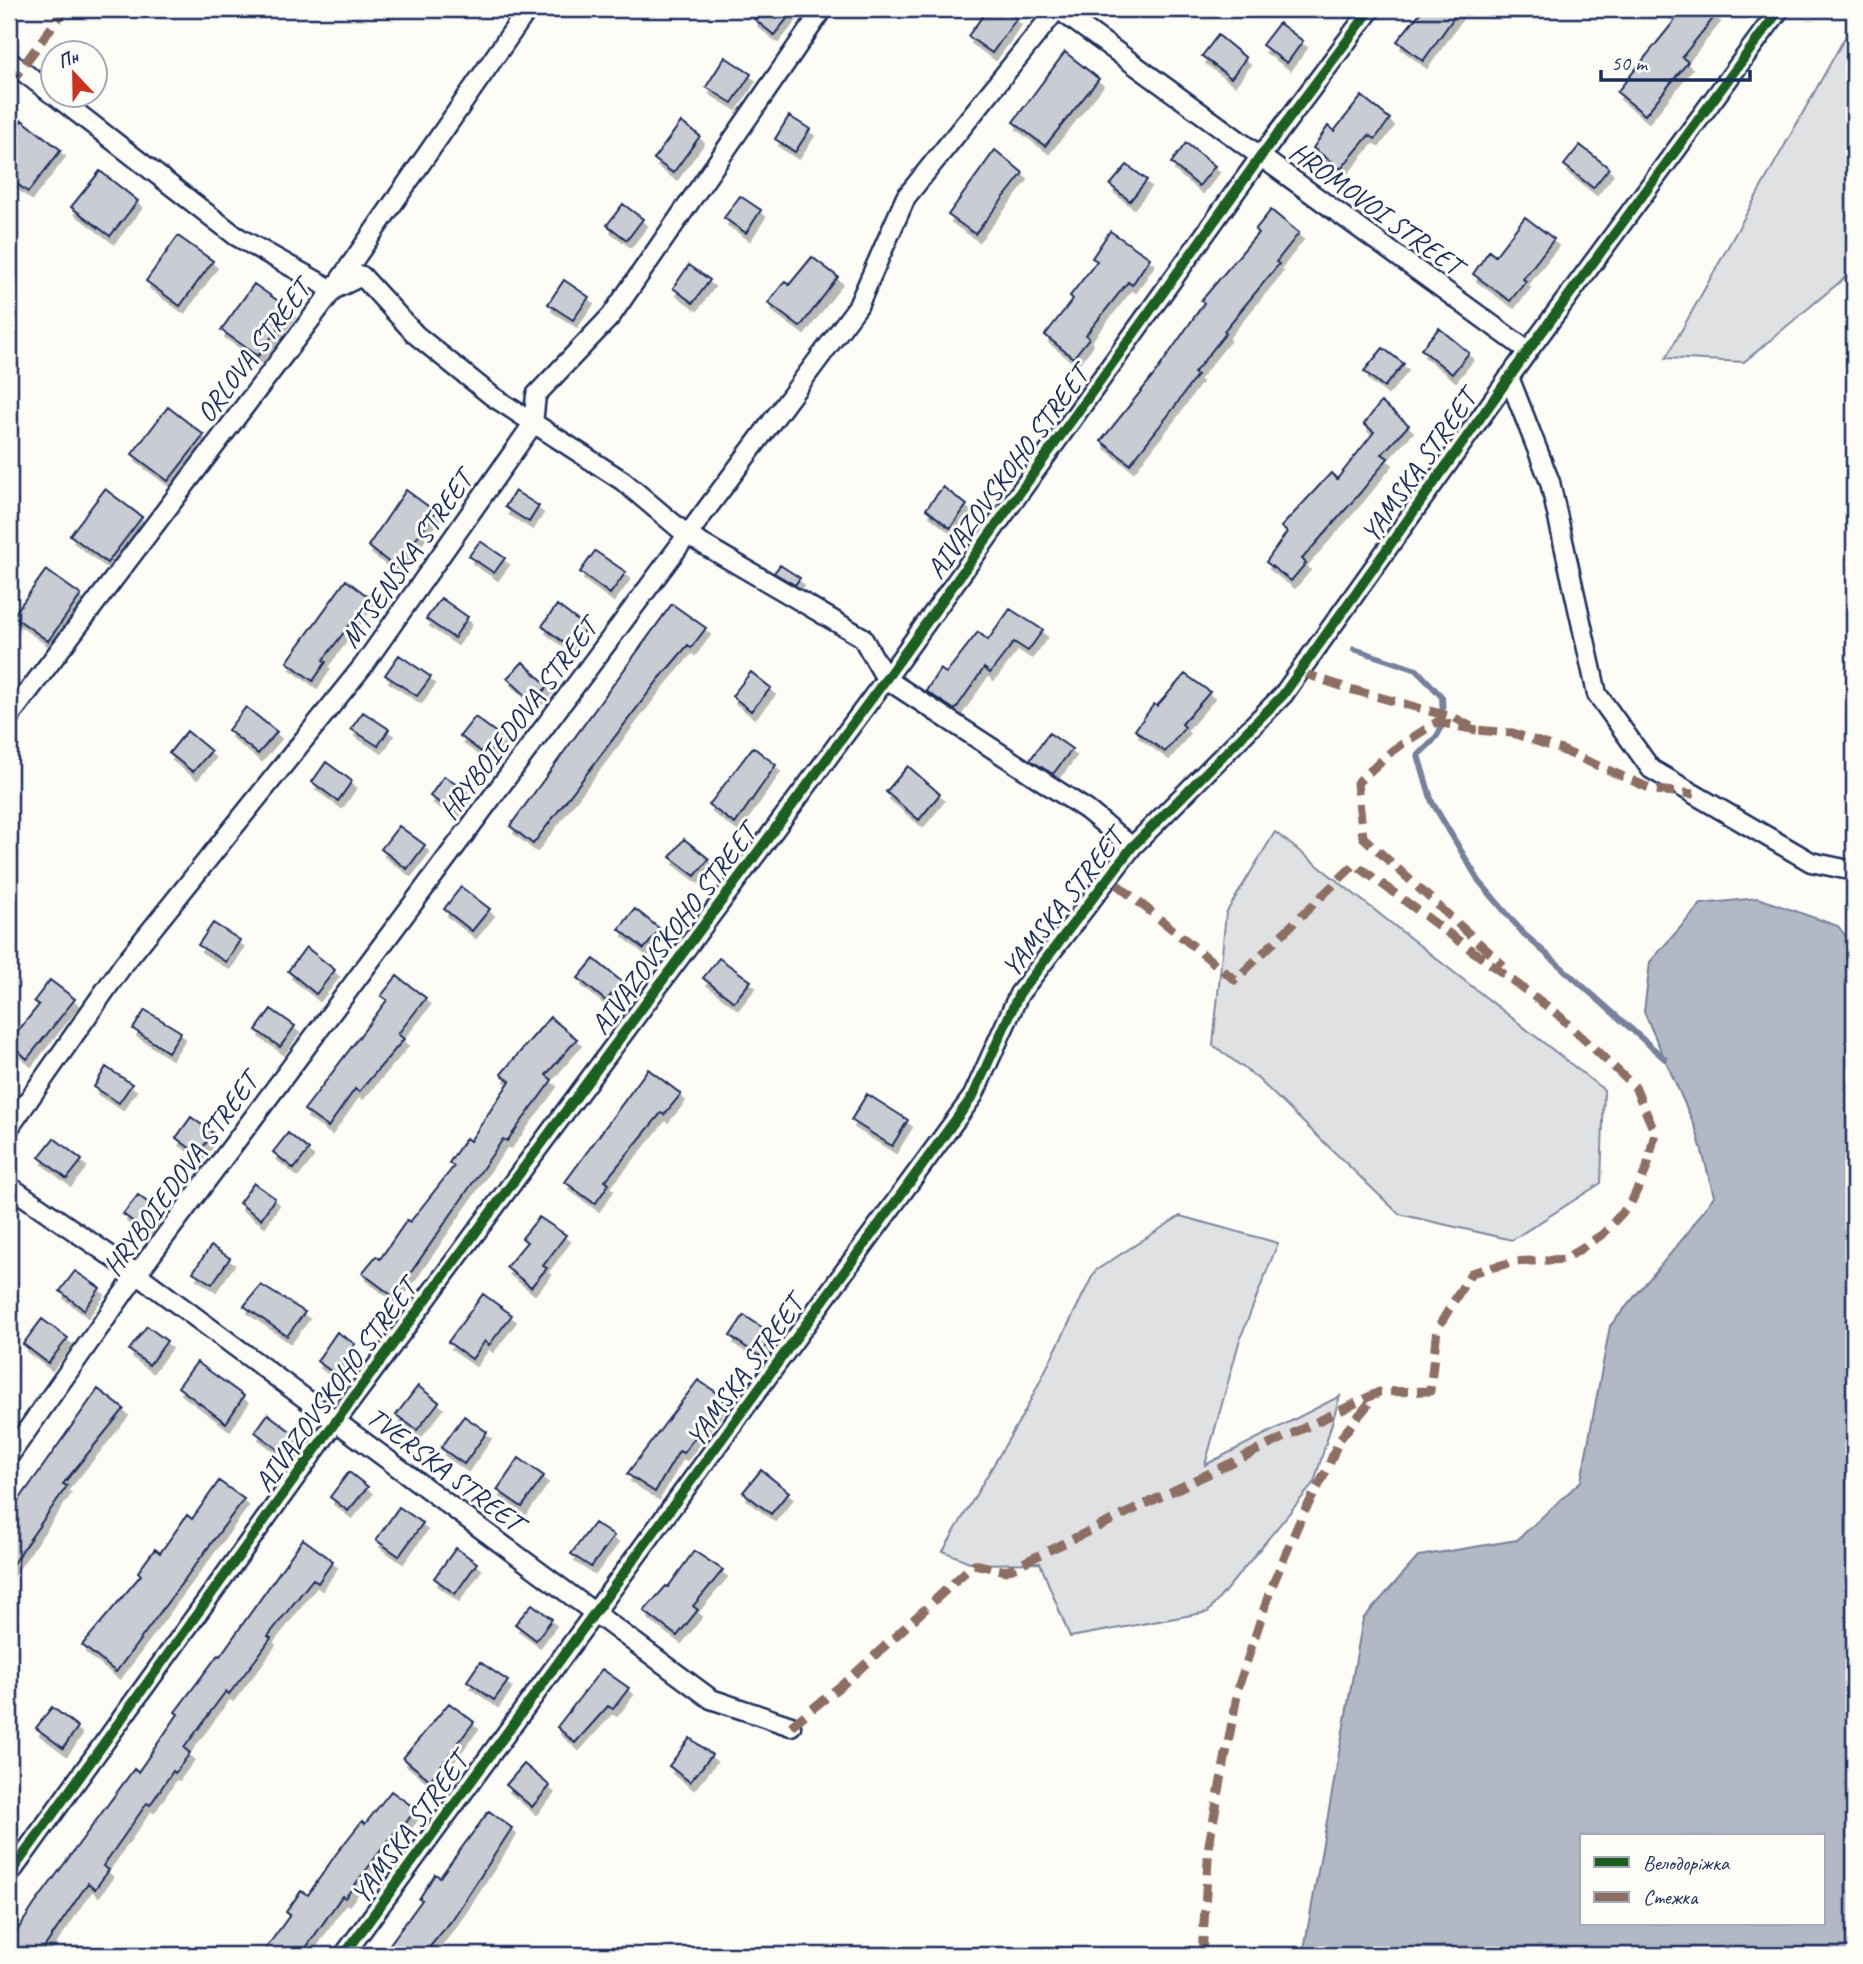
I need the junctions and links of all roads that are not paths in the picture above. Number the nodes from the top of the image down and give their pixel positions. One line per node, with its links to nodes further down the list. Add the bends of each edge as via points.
1 (528, 9): 10 (street, ORLOVA STREET)
2 (823, 9): 13 (street, MTSENSKA STREET, via 611,316 536,395)
3 (1058, 9): 9 (street, HROMOVOI STREET); 14 (street, HRYBOIEDOVA STREET, via 906,197 858,306)
4 (1371, 9): 9 (street, AIVAZOVSKOHO STREET)
5 (1780, 9): 11 (street, YAMSKA STREET)
6 (9, 61): 7 (street)
7 (38, 83)
8 (71, 108): 10 (street, via 208,217)
9 (1261, 156): 11 (street, HROMOVOI STREET); 15 (street, AIVAZOVSKOHO STREET)
10 (333, 290): 13 (street, via 362,276 416,335); 16 (street, ORLOVA STREET)
11 (1528, 351): 12 (street, YAMSKA STREET)
12 (1509, 377): 17 (street, YAMSKA STREET, via 1283,695); 18 (street, via 1550,482 1597,694 1651,769 1811,862)
13 (533, 424): 14 (street, via 623,481); 19 (street, MTSENSKA STREET, via 363,666 123,965)
14 (687, 535): 15 (street, via 862,637); 21 (street, HRYBOIEDOVA STREET)
15 (886, 679): 17 (street, via 1087,810); 22 (street, AIVAZOVSKOHO STREET)
16 (9, 717)
17 (1132, 847): 24 (street, YAMSKA STREET, via 1018,994 973,1096)
18 (1854, 871)
19 (9, 1128)
20 (9, 1186): 21 (street, TVERSKA STREET)
21 (137, 1274): 22 (street, TVERSKA STREET); 23 (street, HRYBOIEDOVA STREET)
22 (336, 1421): 24 (street, TVERSKA STREET); 26 (street, AIVAZOVSKOHO STREET)
23 (9, 1455)
24 (595, 1614): 25 (street, TVERSKA STREET, via 711,1699); 27 (street, YAMSKA STREET)
25 (791, 1726)
26 (9, 1875)
27 (344, 1955)

